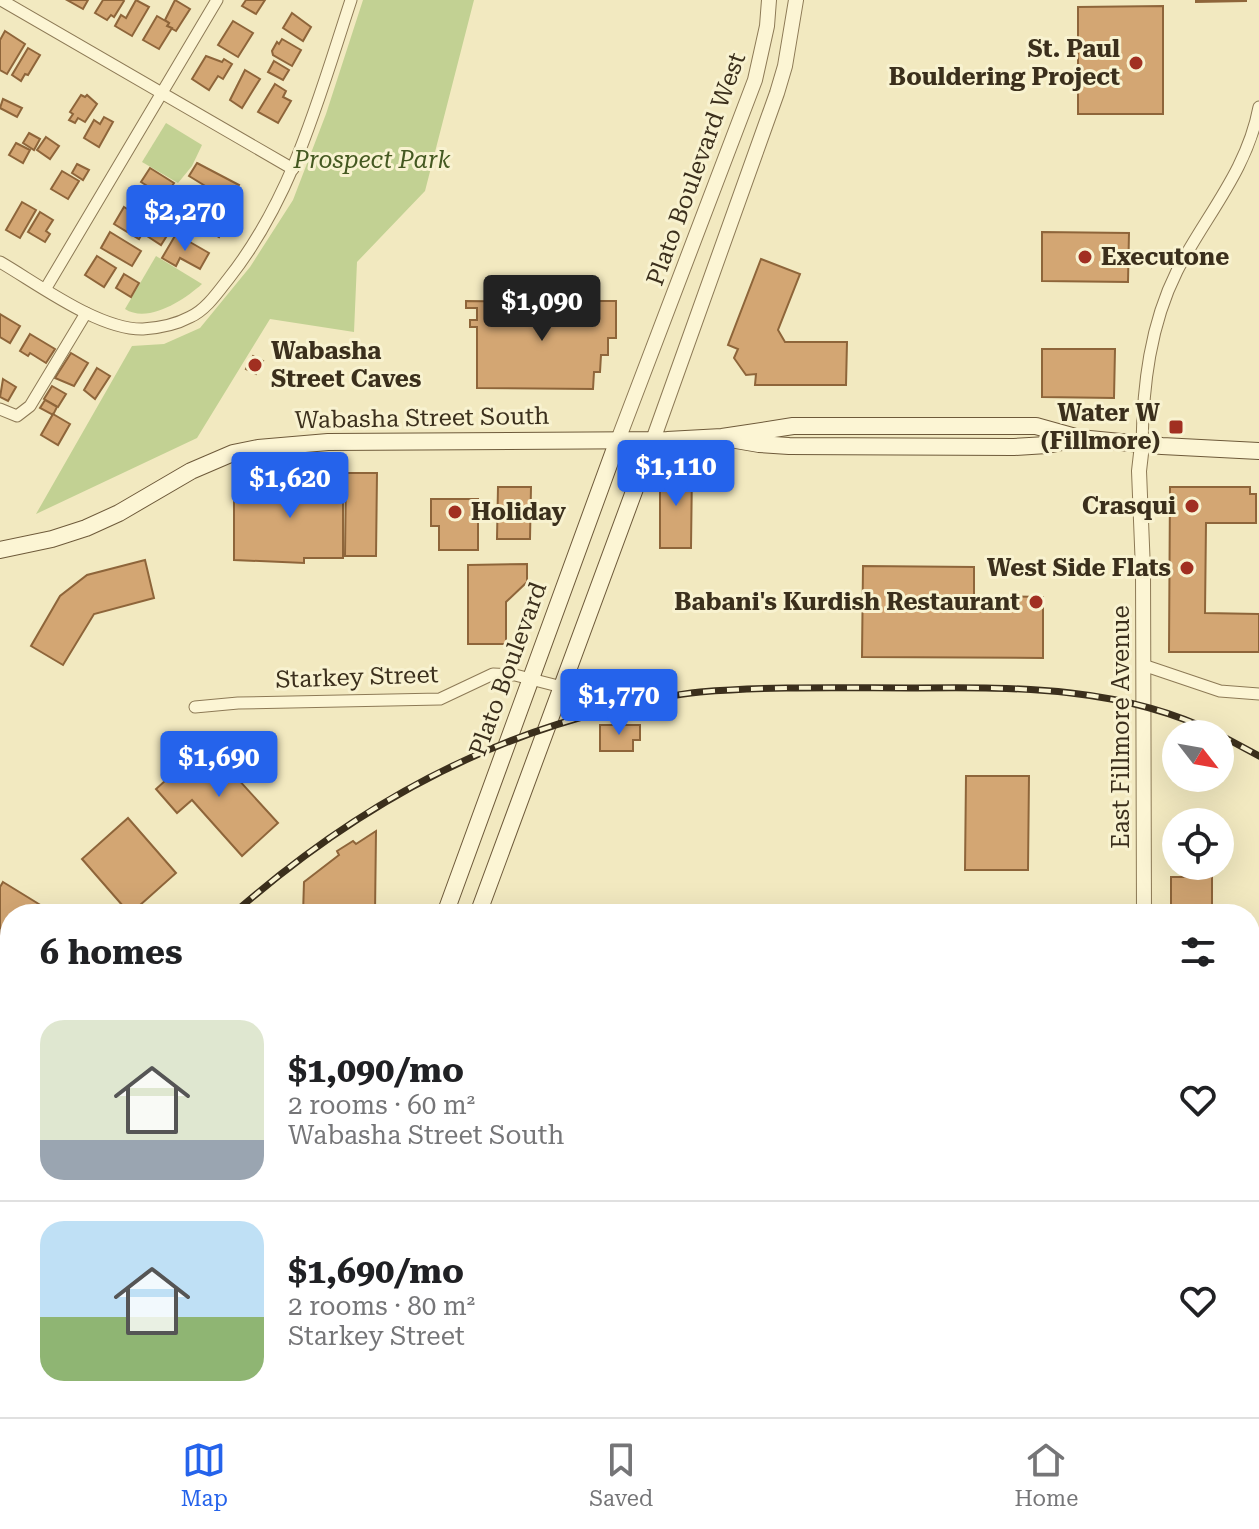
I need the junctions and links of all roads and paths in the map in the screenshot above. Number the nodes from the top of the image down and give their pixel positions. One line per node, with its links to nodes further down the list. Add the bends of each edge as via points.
1 (1, 0): 6 (street)
2 (217, 0): 6 (street)
3 (351, 0): 8 (street)
4 (769, 0): 13 (street, Plato Boulevard West, via 755,80)
5 (796, 0): 14 (street, Plato Boulevard West, via 777,93)
6 (160, 93): 8 (street); 10 (street)
7 (1259, 107): 15 (street, via 1238,170 1177,272 1160,313 1148,368)
8 (293, 169): 11 (street, via 261,233 219,291 192,317 141,329)
9 (0, 262): 10 (street)
10 (46, 288): 11 (street)
11 (86, 313): 12 (street, via 30,406 17,416)
12 (0, 409)
13 (618, 440): 14 (main road, Wabasha Street South); 17 (main road, Wabasha Street South, via 328,442 258,448 201,466 86,528); 19 (main road, Plato Boulevard)
14 (653, 440): 15 (main road, Wabasha Street South, via 793,426 1036,426 1079,438); 20 (main road)
15 (1142, 445): 16 (main road, Wabasha Street South); 18 (street, East Fillmore Avenue)
16 (1259, 451)
17 (0, 550)
18 (1143, 665): 21 (street, via 1220,691); 25 (street, East Fillmore Avenue)
19 (531, 678): 20 (street, Starkey Street); 22 (street, Starkey Street, via 493,674 440,699); 23 (main road, Plato Boulevard)
20 (562, 687): 24 (main road)
21 (1259, 694)
22 (195, 707)
23 (449, 904)
24 (482, 904)
25 (1144, 904)

